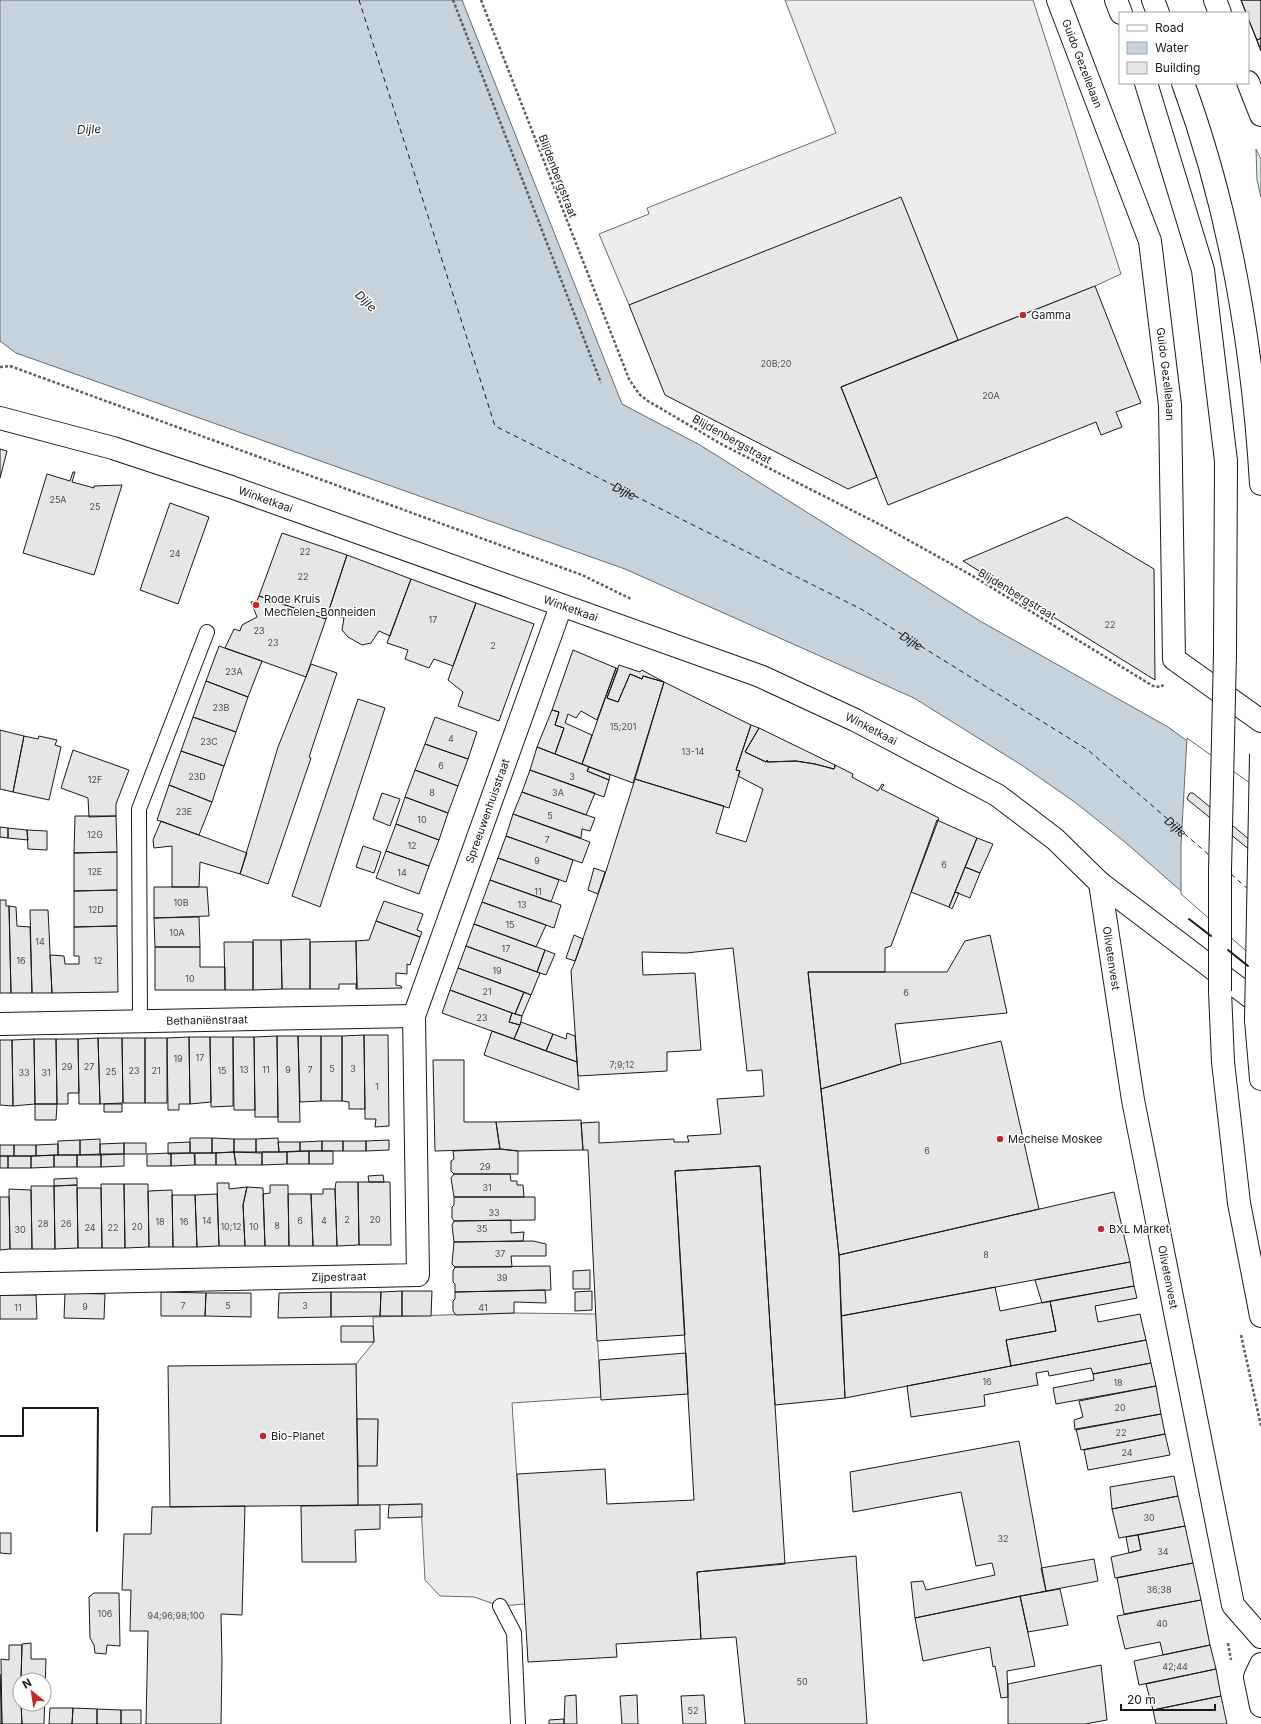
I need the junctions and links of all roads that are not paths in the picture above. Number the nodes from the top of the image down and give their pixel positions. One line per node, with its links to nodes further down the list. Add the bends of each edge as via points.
1 (1058, 0): 16 (street, Guido Gezellelaan, via 1150,241 1170,404 1174,659)
2 (1116, 0): 5 (street)
3 (1153, 0): 6 (street)
4 (1215, 0): 7 (street)
5 (1121, 12)
6 (1158, 12)
7 (1220, 12)
8 (1146, 84): 25 (street, bridge, via 1203,270 1226,461 1220,991 1223,1062 1239,1203)
9 (1183, 84): 13 (street, via 1216,190 1233,262 1249,352)
10 (1249, 84): 11 (street)
11 (1261, 115)
12 (0, 418): 14 (street, Winketkaai, via 113,448 216,482)
13 (1261, 484)
14 (561, 606): 18 (street, Winketkaai, via 760,676 855,720 997,795 1055,838); 20 (street, Spreeuwenhuisstraat)
15 (207, 632): 21 (lane, via 139,809)
16 (1261, 721)
17 (1261, 754): 19 (street, bridge)
18 (1100, 883): 19 (street); 27 (street, Olivetenvest, via 1132,1100 1233,1605)
19 (1259, 1013): 23 (street)
20 (414, 1016): 21 (street, Bethaniënstraat); 24 (street, Zijpestraat, via 418,1275)
21 (140, 1021): 22 (street, Bethaniënstraat)
22 (0, 1024)
23 (1261, 1079)
24 (0, 1284)
25 (1261, 1316)
26 (500, 1606): 30 (lane, via 514,1633)
27 (1261, 1637)
28 (1261, 1664): 29 (street, via 1254,1677)
29 (1261, 1706)
30 (518, 1724)

